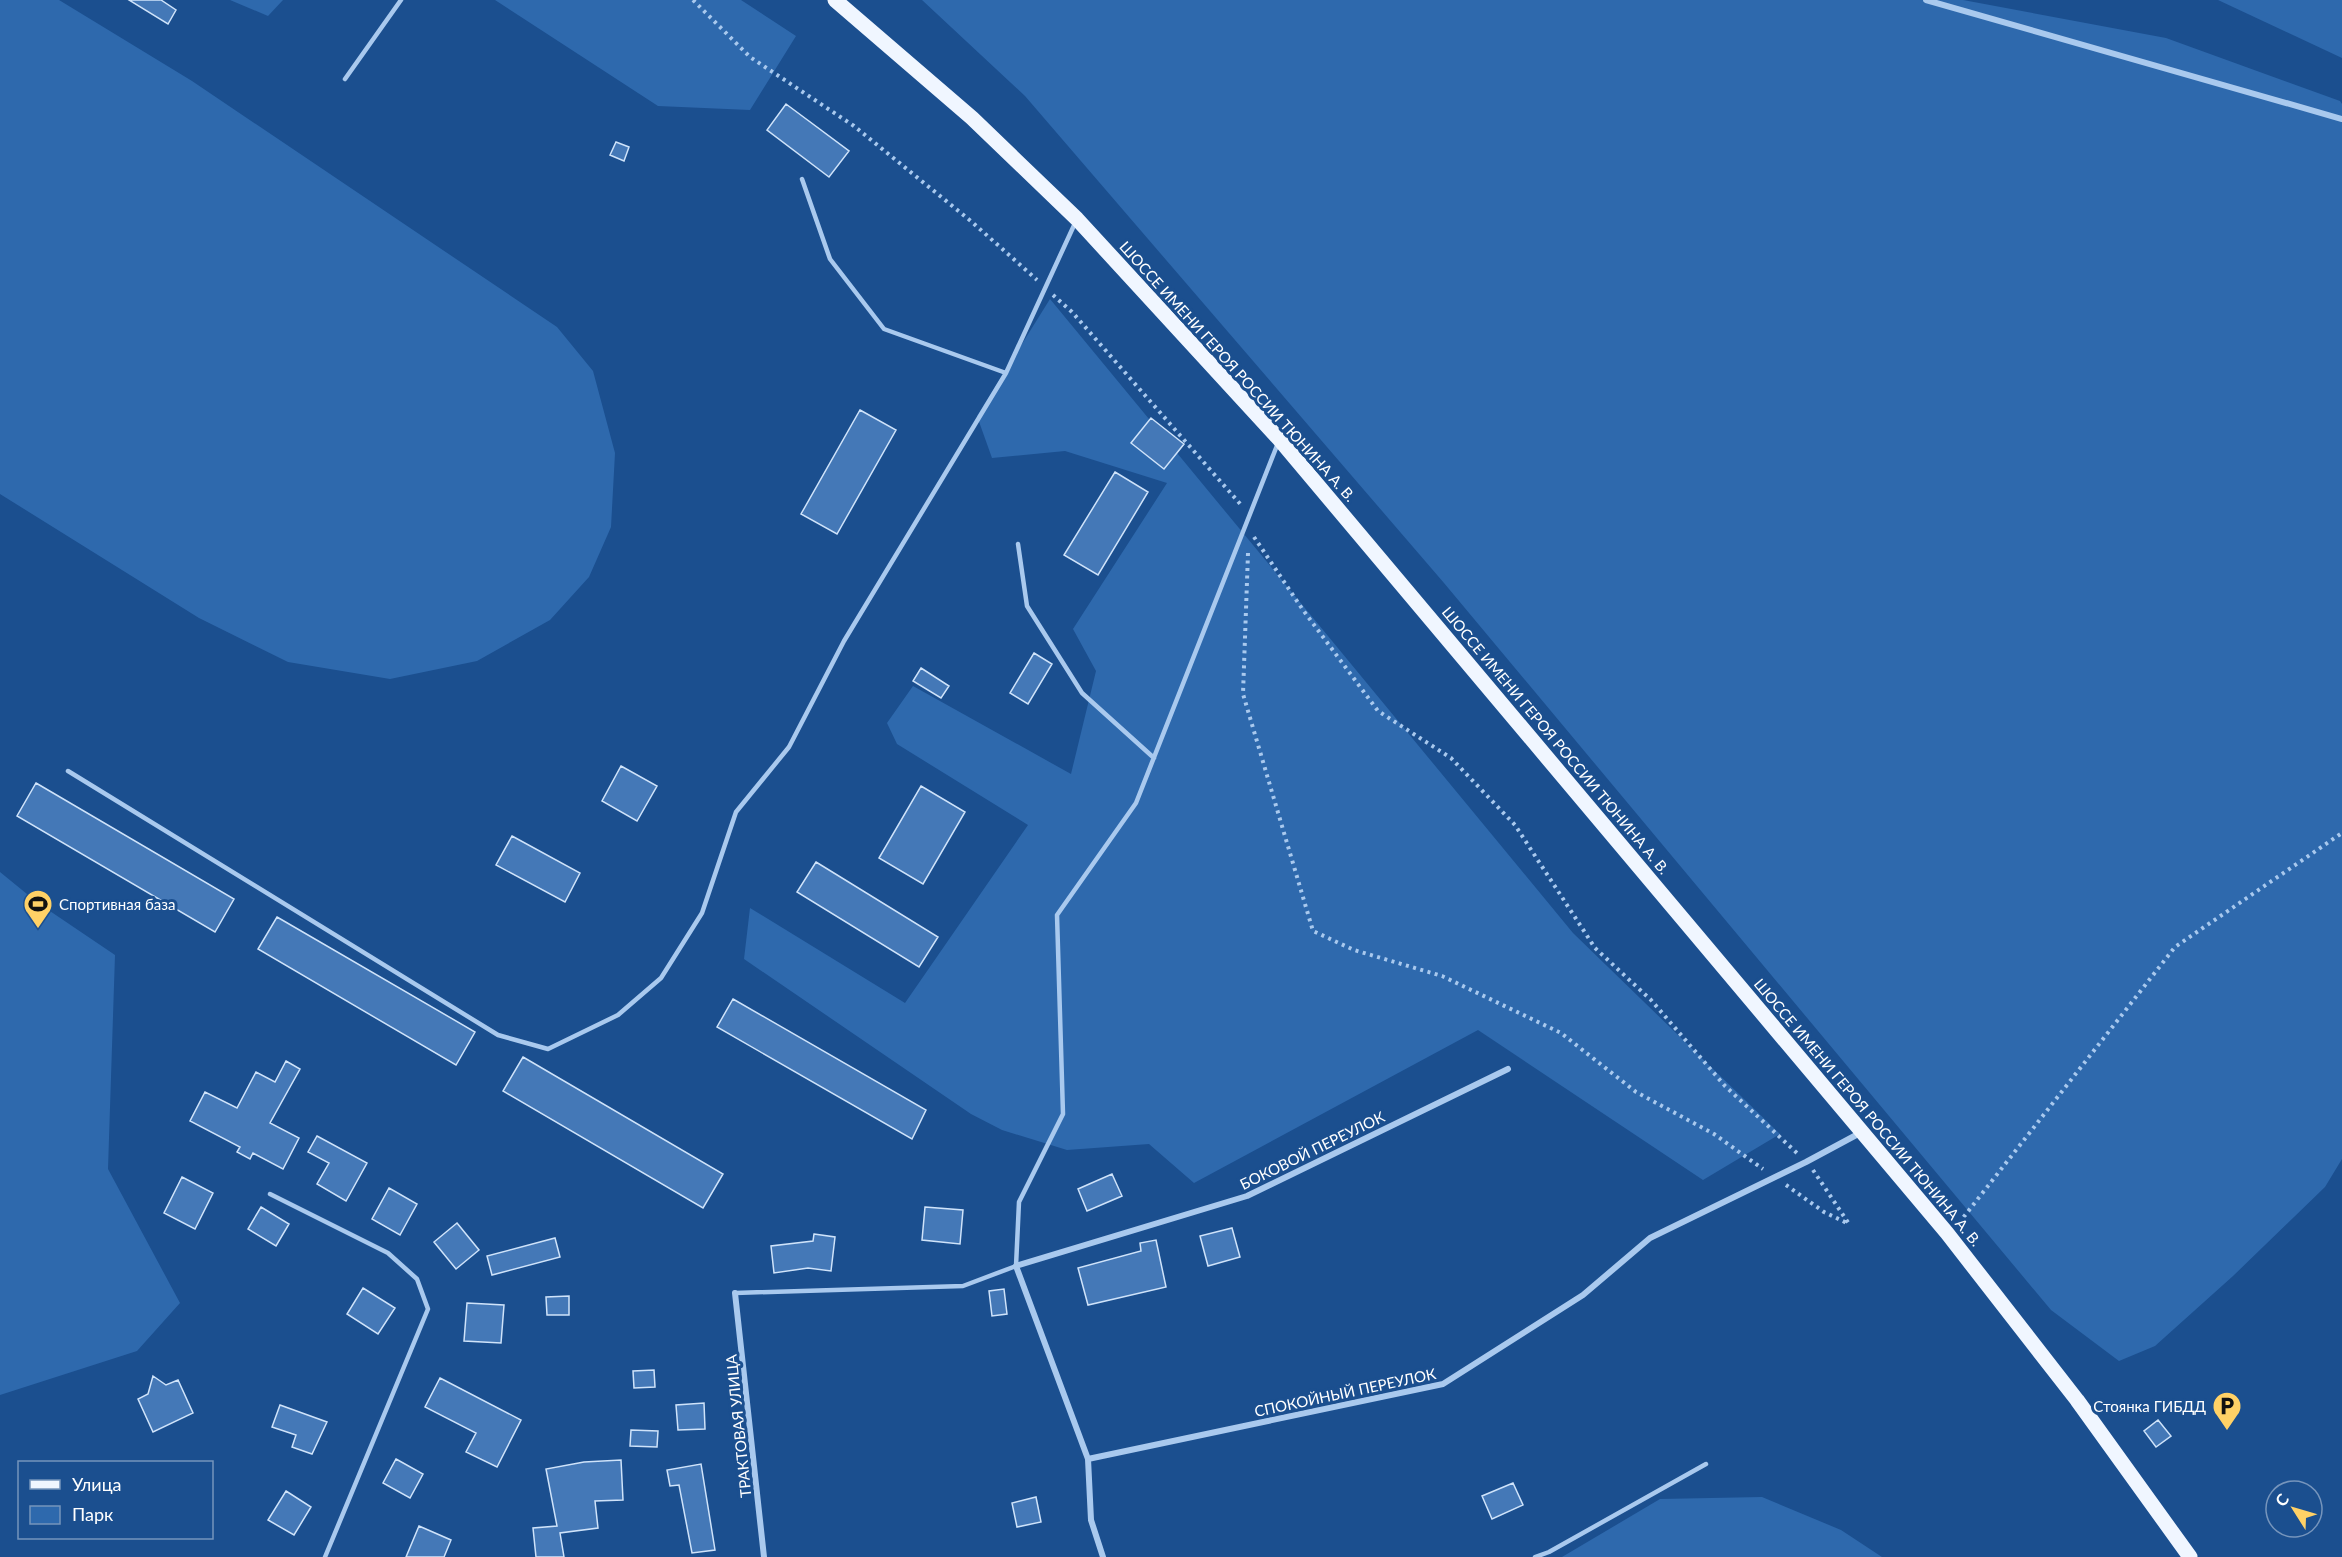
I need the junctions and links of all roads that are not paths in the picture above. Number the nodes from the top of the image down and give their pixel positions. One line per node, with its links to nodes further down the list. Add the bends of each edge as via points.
1 (401, 0): 4 (lane)
2 (835, 0): 7 (main road, ШОССЕ ИМЕНИ ГЕРОЯ РОССИИ ТЮНИНА А. В., via 972,118)
3 (1926, 0): 5 (street)
4 (345, 79)
5 (2342, 119)
6 (802, 179): 8 (lane, via 830,259 884,329)
7 (1077, 219): 8 (lane); 9 (main road, ШОССЕ ИМЕНИ ГЕРОЯ РОССИИ ТЮНИНА А. В.)
8 (1005, 373): 12 (lane, via 844,641 789,747 735,812 702,913 661,978 618,1016 548,1049 498,1035)
9 (1279, 439): 11 (lane); 14 (main road, ШОССЕ ИМЕНИ ГЕРОЯ РОССИИ ТЮНИНА А. В.)
10 (1018, 544): 11 (lane, via 1027,606 1082,693)
11 (1154, 758): 16 (lane, via 1136,803 1057,915 1063,1114 1019,1202)
12 (68, 771)
13 (1508, 1069): 16 (street, БОКОВОЙ ПЕРЕУЛОК, via 1247,1196)
14 (1863, 1131): 18 (street, СПОКОЙНЫЙ ПЕРЕУЛОК, via 1650,1238 1583,1294 1443,1384); 24 (main road, ШОССЕ ИМЕНИ ГЕРОЯ РОССИИ ТЮНИНА А. В., via 2077,1400)
15 (270, 1194): 20 (lane, via 388,1253 417,1279 428,1310)
16 (1016, 1266): 17 (lane, via 963,1286); 18 (street)
17 (735, 1293): 21 (street, ТРАКТОВАЯ УЛИЦА)
18 (1088, 1459): 22 (street, via 1091,1520)
19 (1706, 1464): 23 (lane)
20 (325, 1557)
21 (764, 1557)
22 (1103, 1557)
23 (1535, 1557)
24 (2190, 1557)

